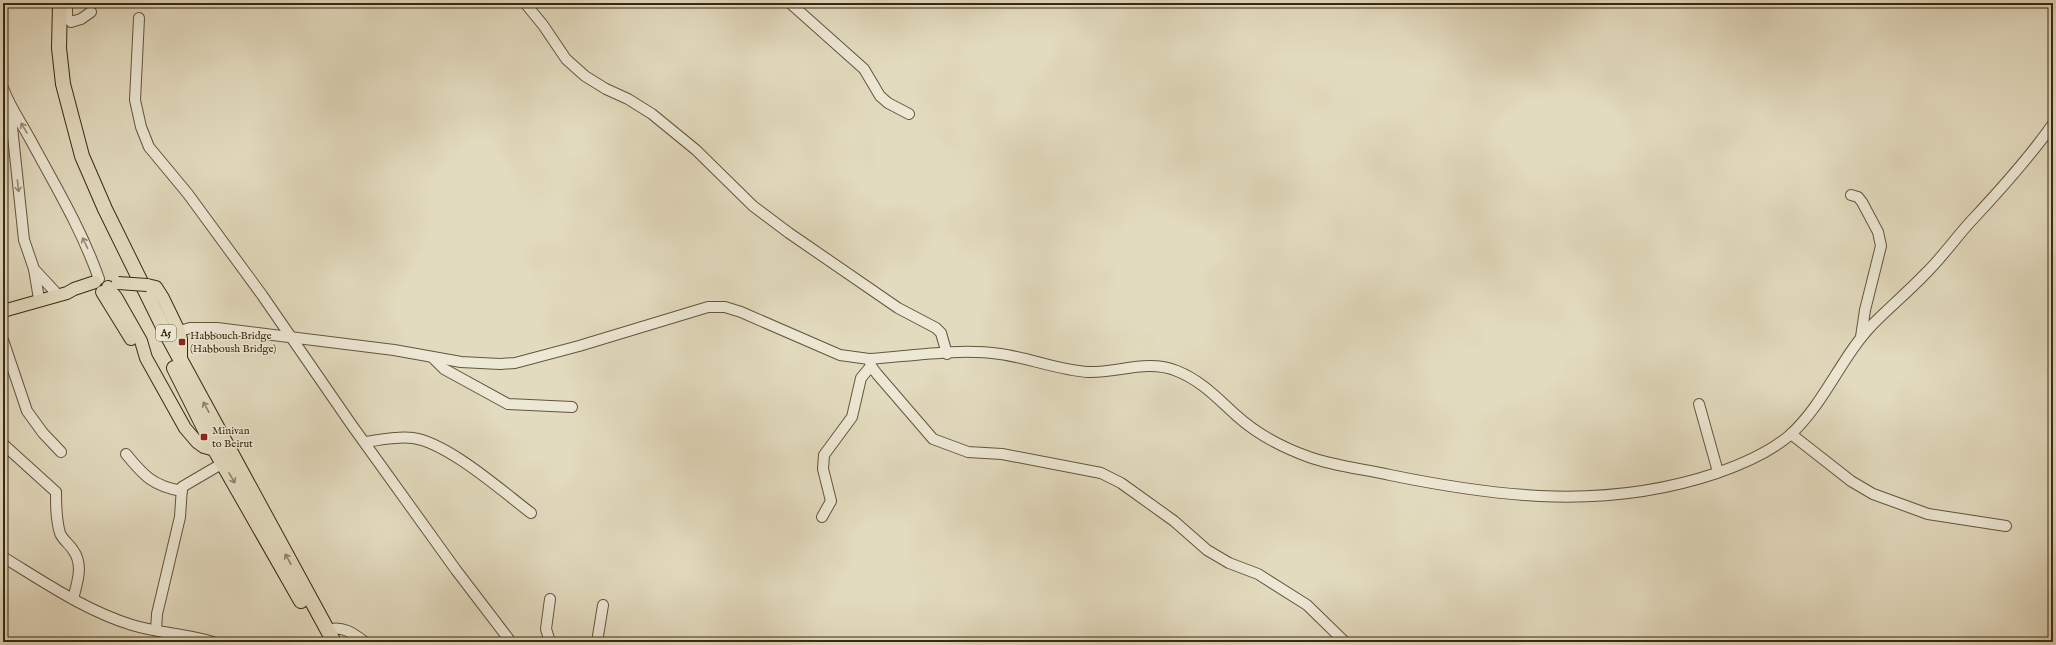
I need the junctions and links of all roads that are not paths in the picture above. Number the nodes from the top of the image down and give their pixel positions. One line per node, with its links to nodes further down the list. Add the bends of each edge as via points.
1 (52, 3): 30 (highway, A5, via 51,43 56,94 67,141)
2 (60, 3): 18 (highway, A5, via 59,48 63,84 82,156 105,209)
3 (67, 3): 6 (street, via 67,17 71,22)
4 (525, 3): 22 (street, via 574,67 590,80 628,99 658,119 696,150 753,206 789,233 898,308 936,328 941,333)
5 (790, 3): 10 (street, via 864,69 880,96)
6 (91, 12)
7 (139, 18): 19 (street, via 135,100 149,147 188,194)
8 (3, 88): 9 (street)
9 (9, 106): 13 (street, one-way to 13, via 24,240); 14 (street, one-way to 9, via 55,184)
10 (909, 114)
11 (2053, 124): 20 (street, via 2029,158 1930,269)
12 (1851, 194): 20 (street, via 1862,202 1878,232 1881,246 1865,310)
13 (34, 269): 15 (street); 16 (street)
14 (104, 285): 15 (main road, via 73,295); 18 (main road, bridge, via 156,287 163,298); 30 (main road, via 116,297 141,341 146,358 190,435 204,447)
15 (62, 294): 16 (main road)
16 (39, 299): 17 (main road)
17 (3, 311)
18 (173, 333): 19 (street, via 190,328 217,328); 44 (highway, A5, one-way to 18, via 181,360)
19 (290, 337): 23 (street, via 394,350); 28 (street)
20 (1861, 338): 27 (street, via 1820,398)
21 (3, 340): 31 (street, via 27,411)
22 (947, 354): 24 (street); 34 (street, via 998,353 1089,372 1146,365 1166,367 1188,376 1214,393 1256,431 1297,452 1312,458 1432,483 1537,496 1583,497 1624,494 1672,486)
23 (433, 358): 24 (street, via 478,364 515,363 699,309 720,306 741,312 840,355); 26 (street, via 444,369 508,404)
24 (870, 362): 37 (street, via 861,378 852,417 824,455 823,469 831,501); 51 (street, via 933,439 968,452 1002,454 1101,473 1121,483 1174,521 1207,550 1258,574 1307,605)
25 (1699, 404): 34 (street)
26 (572, 407)
27 (1791, 434): 34 (street, via 1765,452 1735,467); 38 (street, via 1851,481 1873,494 1928,514)
28 (365, 442): 36 (street, via 414,438 432,443 457,458); 48 (street)
29 (3, 444): 40 (street, via 56,492 56,519 61,535 78,560 78,581)
30 (216, 450): 33 (highway, A5)
31 (61, 452)
32 (126, 454): 35 (street, via 145,477 167,489)
33 (223, 463): 35 (street, via 184,484); 44 (highway, A5, one-way to 44)
34 (1718, 472)
35 (182, 491): 43 (street, via 180,517 157,614)
36 (531, 513)
37 (822, 517)
38 (2006, 526)
39 (3, 557): 40 (street)
40 (73, 599): 43 (street, via 132,625)
41 (550, 599): 49 (street, via 546,629)
42 (603, 605): 50 (street)
43 (156, 630): 45 (street)
44 (325, 636): 46 (highway, A5); 47 (street, via 334,627 346,630)
45 (213, 642)
46 (334, 642)
47 (365, 642)
48 (511, 642)
49 (550, 642)
50 (597, 642)
51 (1345, 642)

